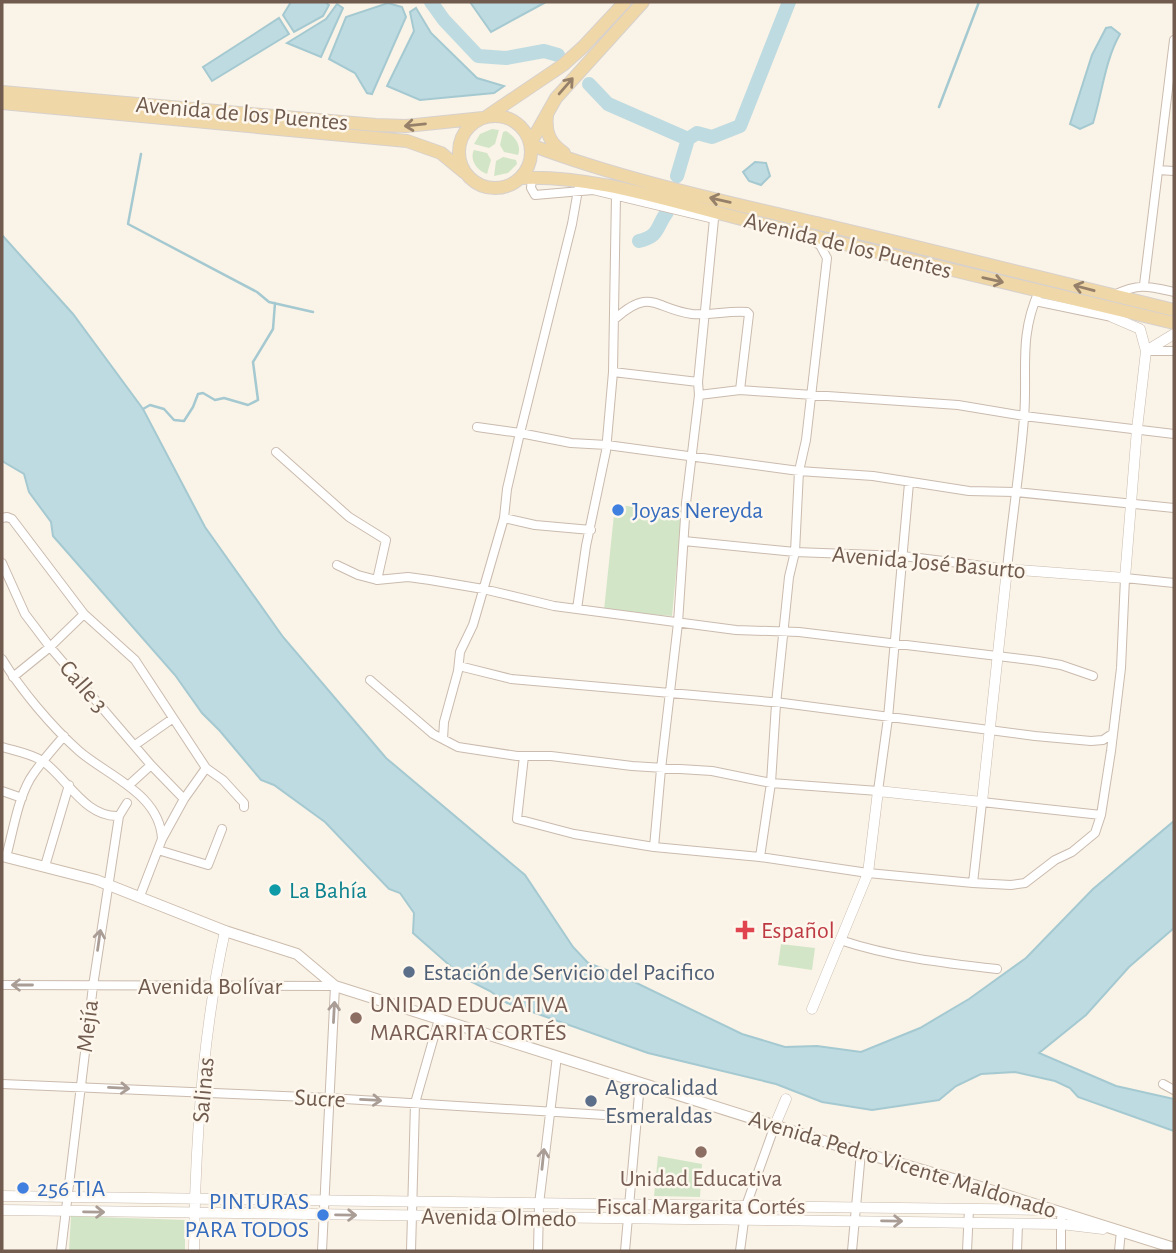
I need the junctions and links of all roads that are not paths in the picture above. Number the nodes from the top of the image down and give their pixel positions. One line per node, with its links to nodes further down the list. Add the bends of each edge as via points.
1 (625, 2): 8 (main road, via 563,65)
2 (643, 2): 7 (main road, one-way to 2)
3 (1174, 40): 5 (street)
4 (2, 92): 8 (main road, Avenida de los Puentes, one-way to 4, via 406,126 376,125)
5 (1170, 99): 11 (street)
6 (2, 103): 13 (main road, Avenida de los Puentes, via 407,141 441,153)
7 (551, 105): 9 (main road); 10 (main road, via 548,137)
8 (488, 115): 9 (main road, via 512,120 524,130); 13 (main road, via 472,124 461,138 458,156)
9 (531, 145): 10 (main road, Avenida de los Puentes); 14 (main road)
10 (576, 162): 22 (main road, Avenida de los Puentes, one-way to 10, via 1018,270)
11 (1158, 170): 12 (street); 19 (street)
12 (1174, 171)
13 (464, 172): 14 (main road, via 491,189)
14 (526, 178): 15 (street, via 535,195); 17 (main road, Avenida de los Puentes, via 566,178)
15 (578, 190): 16 (street); 38 (street)
16 (617, 195): 17 (street); 25 (street)
17 (716, 216): 18 (main road, Avenida de los Puentes); 24 (street)
18 (800, 233): 21 (main road, Avenida de los Puentes, one-way to 21); 34 (street, via 820,245 827,258)
19 (1144, 285): 20 (street); 22 (street, via 1130,288)
20 (1174, 292)
21 (1037, 296): 22 (main road, Avenida de los Puentes); 35 (street, via 1023,351)
22 (1112, 307): 23 (main road, Avenida de los Puentes); 26 (main road, Avenida de los Puentes); 28 (street, via 1140,328)
23 (1174, 310)
24 (703, 314): 25 (street, via 646,301 629,306); 31 (street); 32 (street, via 749,314)
25 (616, 318): 30 (street)
26 (1174, 323)
27 (1174, 334): 28 (street)
28 (1146, 351): 29 (street); 37 (street)
29 (1174, 351)
30 (613, 372): 31 (street); 40 (street)
31 (698, 382): 33 (street)
32 (740, 390): 33 (street); 34 (street)
33 (699, 395): 42 (street)
34 (812, 395): 35 (street, via 958,405); 43 (street)
35 (1024, 416): 37 (street); 45 (street)
36 (477, 427): 38 (street)
37 (1136, 429): 39 (street); 46 (street)
38 (520, 433): 40 (street); 49 (street)
39 (1174, 434)
40 (607, 445): 42 (street); 50 (street)
41 (276, 452): 58 (street, via 349,517 386,540)
42 (691, 457): 43 (street); 51 (street)
43 (799, 471): 44 (street); 52 (street)
44 (909, 483): 45 (street); 53 (street)
45 (1015, 492): 46 (street); 56 (street)
46 (1131, 504): 47 (street); 57 (street)
47 (1174, 508)
48 (2, 518): 62 (street, via 12,519)
49 (504, 518): 50 (street); 60 (street)
50 (591, 530): 61 (street)
51 (684, 541): 52 (street, Avenida José Basurto); 63 (street)
52 (795, 552): 53 (street, Avenida José Basurto); 64 (street)
53 (903, 556): 56 (street, Avenida José Basurto); 65 (street)
54 (2, 563): 66 (street, Calle 3, via 25,614)
55 (337, 565): 58 (street)
56 (1007, 569): 57 (street, Avenida José Basurto); 67 (street)
57 (1125, 578): 59 (street, Avenida José Basurto); 78 (street)
58 (377, 580): 60 (street, via 408,577)
59 (1174, 583)
60 (483, 589): 61 (street); 69 (street)
61 (577, 609): 63 (street)
62 (84, 614): 66 (street); 76 (street, via 135,660)
63 (678, 623): 64 (street); 73 (street)
64 (784, 631): 65 (street); 74 (street)
65 (893, 643): 67 (street); 75 (street)
66 (50, 647): 71 (street); 81 (street, Calle 3)
67 (998, 656): 70 (street, via 1061,665); 77 (street)
68 (2, 659): 71 (street)
69 (459, 666): 73 (street, via 511,679); 80 (street)
70 (1093, 676)
71 (13, 677): 79 (street)
72 (370, 680): 80 (street)
73 (670, 694): 74 (street); 87 (street)
74 (776, 704): 75 (street); 88 (street)
75 (888, 718): 77 (street); 92 (street)
76 (172, 719): 81 (street); 86 (street)
77 (991, 730): 78 (street, via 1091,741); 95 (street)
78 (1112, 734): 98 (street)
79 (64, 736): 84 (street); 90 (street, via 90,760)
80 (443, 739): 83 (street, via 458,747)
81 (135, 745): 85 (street, Calle 3)
82 (2, 747): 84 (street)
83 (524, 756): 87 (street); 102 (street, via 517,819)
84 (42, 761): 89 (street); 93 (street)
85 (151, 765): 90 (street); 94 (street, Calle 3)
86 (206, 768): 94 (street); 97 (street, via 223,780)
87 (661, 769): 88 (street, via 712,771); 102 (street)
88 (771, 783): 92 (street); 105 (street)
89 (69, 785): 99 (street, via 93,810); 106 (street)
90 (129, 785): 101 (street, via 156,814)
91 (2, 791): 93 (street)
92 (878, 791): 95 (street); 107 (street)
93 (22, 798): 104 (street)
94 (184, 799): 101 (street)
95 (982, 802): 98 (street); 109 (street)
96 (127, 803): 99 (street, Mejía)
97 (244, 807)
98 (1101, 815): 109 (street, via 1095,833 1026,883)
99 (119, 816): 108 (street, Mejía)
100 (222, 829): 103 (street, via 208,865)
101 (162, 839): 103 (street)
102 (654, 847): 105 (street)
103 (158, 849): 110 (street)
104 (4, 857): 106 (main road, Avenida Pedro Vicente Maldonado)
105 (760, 857): 107 (street)
106 (45, 866): 108 (main road, Avenida Pedro Vicente Maldonado)
107 (868, 873): 109 (street); 112 (street)
108 (108, 883): 110 (main road, Avenida Pedro Vicente Maldonado); 115 (street, Mejía, one-way to 108)
109 (973, 883)
110 (140, 896): 111 (main road, Avenida Pedro Vicente Maldonado)
111 (225, 931): 116 (street, Salinas); 117 (main road, Avenida Pedro Vicente Maldonado, via 297,954)
112 (840, 940): 113 (street, via 878,953); 118 (street)
113 (997, 968)
114 (2, 985): 115 (street, Avenida Bolívar, one-way to 114)
115 (93, 986): 116 (street, Avenida Bolívar); 124 (street, Mejía)
116 (213, 986): 117 (street, Avenida Bolívar); 126 (street, Salinas)
117 (335, 986): 119 (main road, Avenida Pedro Vicente Maldonado); 127 (street, one-way to 117)
118 (812, 1009)
119 (439, 1019): 120 (main road, Avenida Pedro Vicente Maldonado); 129 (street)
120 (556, 1056): 121 (main road, Avenida Pedro Vicente Maldonado); 130 (street)
121 (640, 1083): 131 (street); 132 (main road, Avenida Pedro Vicente Maldonado)
122 (2, 1084): 124 (street, Sucre)
123 (1163, 1084): 125 (street)
124 (80, 1086): 126 (street, Sucre, one-way to 126); 135 (street, Mejía)
125 (1174, 1090)
126 (202, 1092): 127 (street, Sucre); 136 (street, Salinas)
127 (329, 1098): 129 (street, Sucre, one-way to 129); 137 (street)
128 (786, 1100): 132 (street)
129 (415, 1103): 130 (street, Sucre); 138 (street)
130 (548, 1111): 131 (street, Sucre); 139 (street, one-way to 130)
131 (637, 1117): 140 (street)
132 (775, 1125): 133 (main road, Avenida Pedro Vicente Maldonado); 141 (street)
133 (861, 1152): 142 (street); 149 (main road, Avenida Pedro Vicente Maldonado)
134 (2, 1196): 135 (street, Avenida Olmedo)
135 (66, 1197): 136 (street, Avenida Olmedo); 145 (street, Mejía)
136 (194, 1199): 137 (street, Avenida Olmedo); 146 (street, Salinas)
137 (324, 1201): 138 (street, Avenida Olmedo); 147 (street)
138 (412, 1202): 139 (street, Avenida Olmedo); 148 (street)
139 (539, 1203): 140 (street, Avenida Olmedo); 150 (street)
140 (629, 1205): 141 (street, Avenida Olmedo); 151 (street)
141 (746, 1206): 142 (street, Avenida Olmedo); 152 (street)
142 (855, 1208): 143 (street, Avenida Olmedo); 153 (street)
143 (969, 1209): 149 (street, Avenida Olmedo); 154 (street)
144 (2, 1210): 145 (street, Avenida Olmedo)
145 (65, 1211): 146 (street, Avenida Olmedo, one-way to 146); 158 (street, Mejía)
146 (194, 1213): 147 (street, Avenida Olmedo); 159 (street, Salinas)
147 (323, 1214): 148 (street, Avenida Olmedo, one-way to 148); 160 (street)
148 (412, 1215): 150 (street, Avenida Olmedo); 161 (street)
149 (1059, 1216): 155 (street, Avenida Olmedo); 156 (main road, Avenida Pedro Vicente Maldonado); 168 (street)
150 (539, 1217): 151 (street, Avenida Olmedo); 162 (street)
151 (628, 1218): 152 (street, Avenida Olmedo); 163 (street)
152 (743, 1220): 153 (street, Avenida Olmedo); 164 (street)
153 (854, 1221): 154 (street, Avenida Olmedo, one-way to 154); 165 (street)
154 (969, 1223): 155 (street, Avenida Olmedo); 166 (street)
155 (1017, 1224): 167 (street)
156 (1121, 1231): 157 (main road, Avenida Pedro Vicente Maldonado); 169 (street)
157 (1174, 1248)
158 (61, 1251)
159 (194, 1251)
160 (321, 1251)
161 (411, 1251)
162 (538, 1251)
163 (625, 1251)
164 (740, 1251)
165 (852, 1251)
166 (967, 1251)
167 (1017, 1251)
168 (1062, 1251)
169 (1119, 1251)

